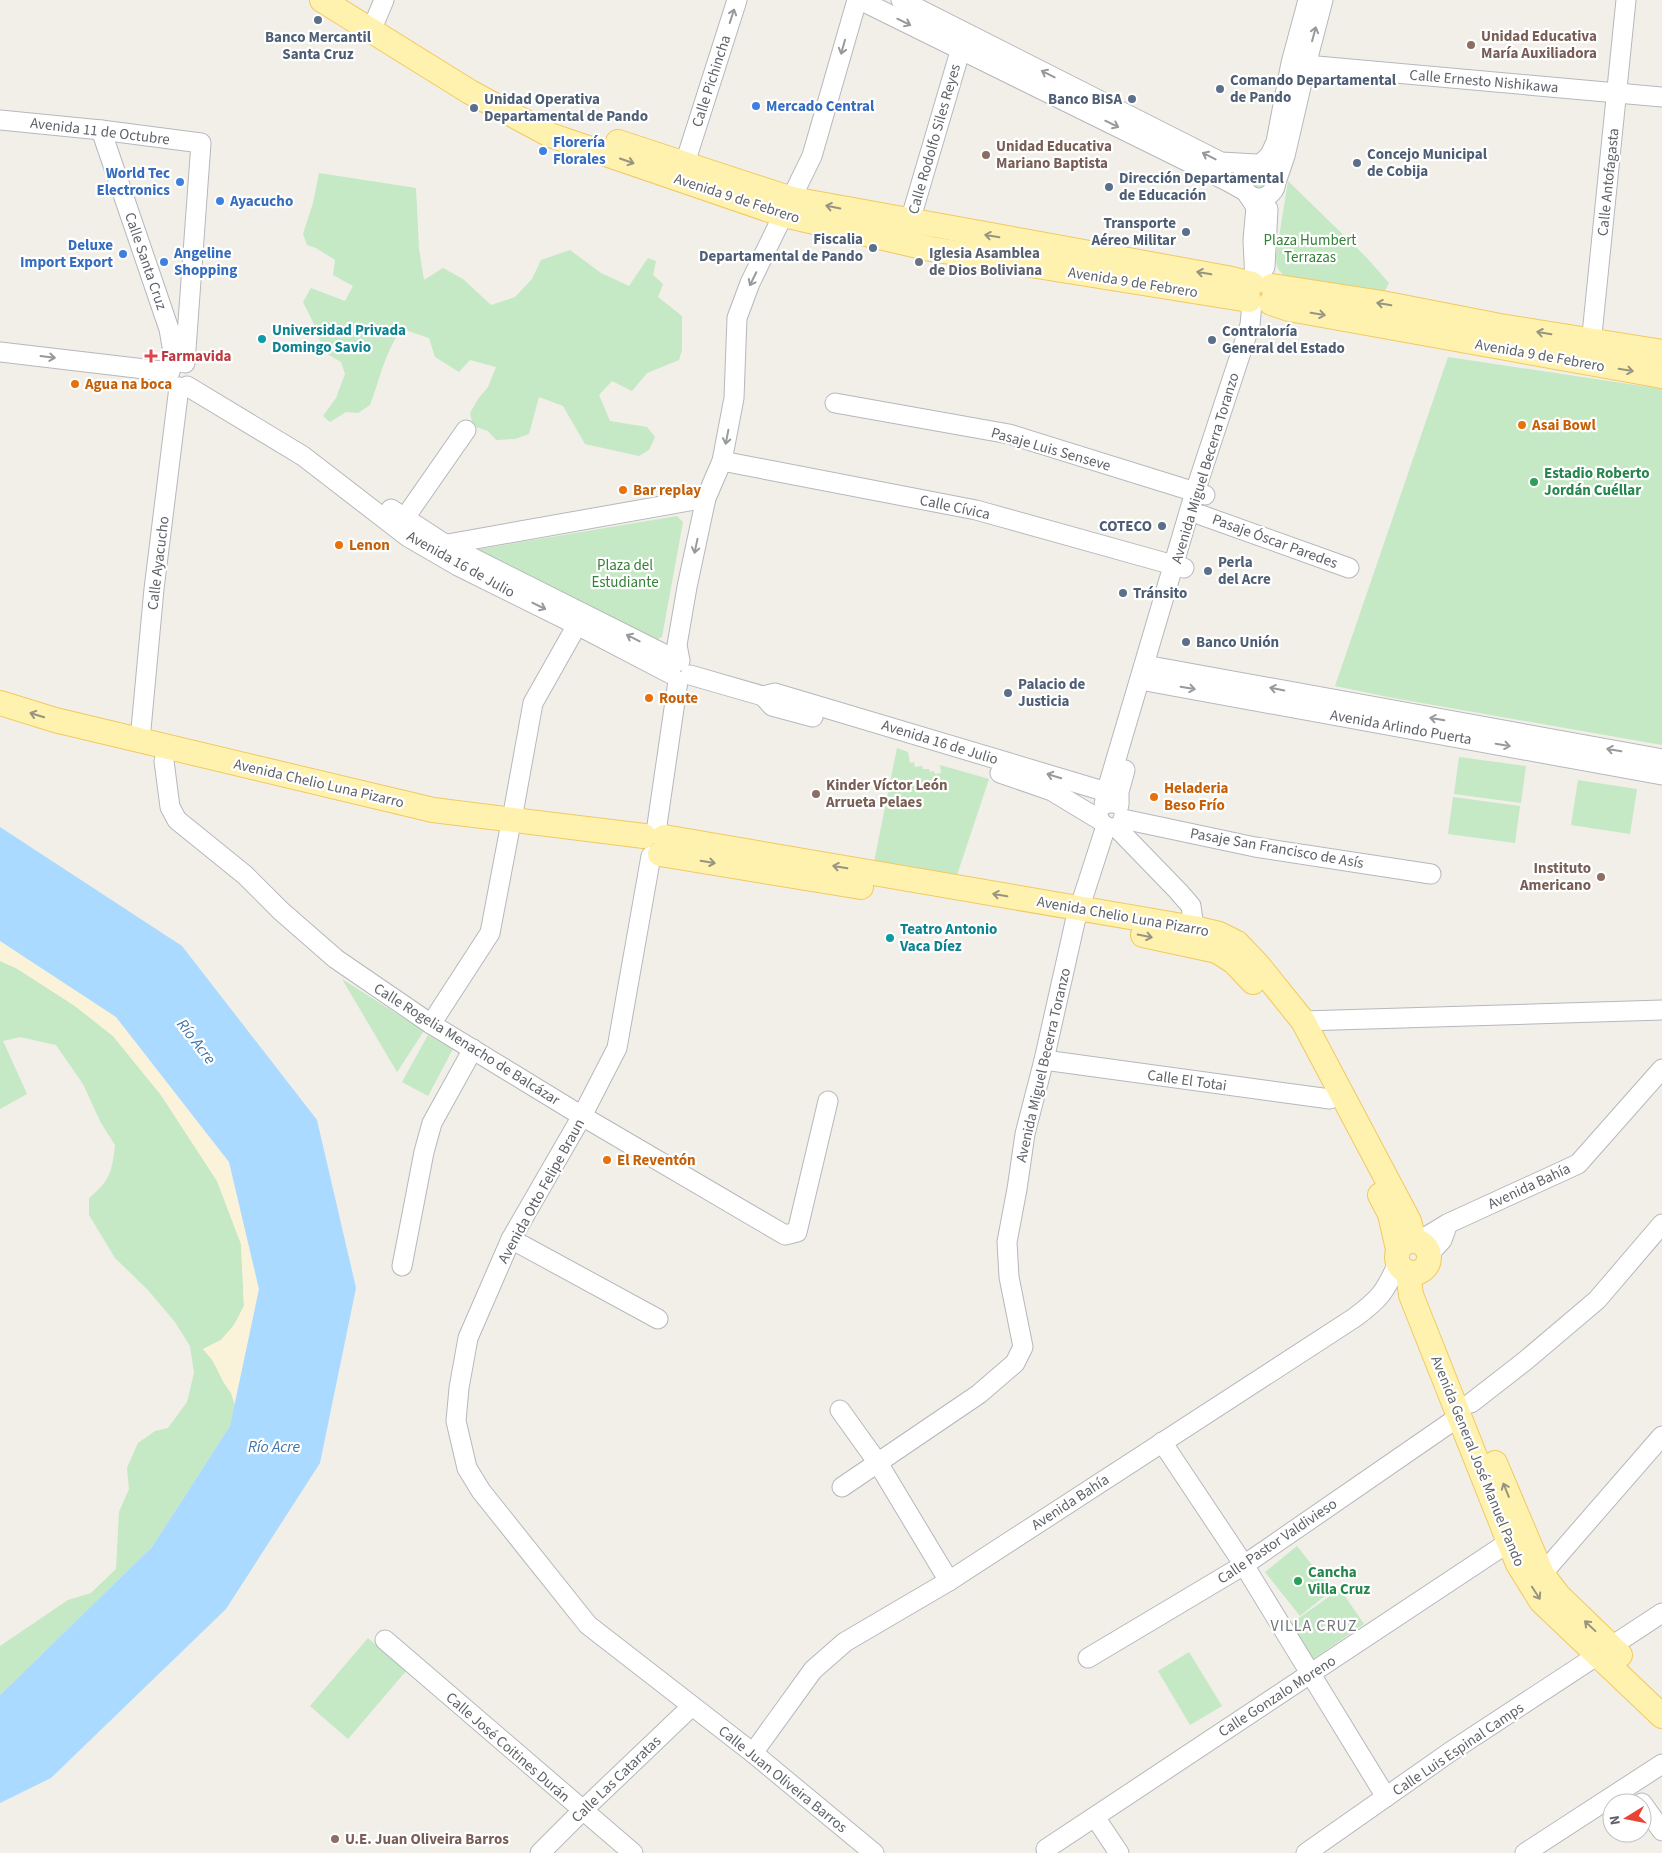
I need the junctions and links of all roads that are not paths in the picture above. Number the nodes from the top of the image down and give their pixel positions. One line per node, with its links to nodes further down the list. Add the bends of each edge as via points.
1 (322, 0): 9 (main road, Avenida 9 de Febrero)
2 (343, 0): 9 (main road, Avenida 9 de Febrero)
3 (737, 0): 18 (street, Calle Pichincha, one-way to 3)
4 (858, 0): 11 (street, one-way to 11); 22 (street, Avenida Otto Felipe Braun, one-way to 22, via 812,156)
5 (901, 0): 10 (street)
6 (1308, 0): 19 (street, via 1291,63 1276,142 1270,155)
7 (1323, 0): 12 (street, Avenida Miguel Becerra Toranzo, one-way to 7)
8 (1626, 0): 13 (street, Calle Antofagasta)
9 (377, 17): 18 (main road, Avenida 9 de Febrero, via 473,80 556,122); 22 (main road, Avenida 9 de Febrero, one-way to 22, via 470,92 550,135)
10 (966, 32): 11 (street, Calle Rodolfo Siles Reyes); 19 (street, one-way to 10, via 1221,162)
11 (960, 50): 21 (street, one-way to 21); 23 (street, Calle Rodolfo Siles Reyes)
12 (1306, 65): 13 (street, Calle Ernesto Nishikawa); 20 (street, Avenida Miguel Becerra Toranzo, via 1285,156)
13 (1617, 93): 14 (street, Calle Ernesto Nishikawa); 27 (street, Calle Antofagasta)
14 (1662, 97)
15 (0, 120): 16 (street, Avenida 11 de Octubre)
16 (101, 130): 17 (street, Avenida 11 de Octubre); 29 (street, Calle Santa Cruz)
17 (201, 143): 29 (street, Calle Ayacucho)
18 (685, 163): 22 (main road, Avenida 9 de Febrero)
19 (1258, 164): 20 (street, via 1270,168 1276,177); 21 (street, via 1250,166 1243,175 1242,186)
20 (1272, 189): 21 (street, via 1258,198); 25 (street, Avenida Miguel Becerra Toranzo)
21 (1247, 193): 25 (street, Avenida Miguel Becerra Toranzo, via 1256,207 1253,240)
22 (788, 207): 23 (main road, Avenida 9 de Febrero, one-way to 22); 24 (main road, Avenida 9 de Febrero); 33 (street, Avenida Otto Felipe Braun, one-way to 33, via 750,283 737,318 734,398)
23 (910, 221): 24 (street, Calle Rodolfo Siles Reyes); 25 (main road, Avenida 9 de Febrero, one-way to 23, via 1227,278)
24 (895, 242): 25 (main road, Avenida 9 de Febrero)
25 (1260, 293): 27 (main road, Avenida 9 de Febrero, via 1382,303); 34 (street, Avenida Miguel Becerra Toranzo)
26 (0, 352): 29 (street, Avenida 16 de Julio, one-way to 29)
27 (1591, 352): 28 (main road, Avenida 9 de Febrero); 30 (main road, Avenida 9 de Febrero, one-way to 30)
28 (1662, 352)
29 (182, 375): 37 (street, Avenida 16 de Julio, via 303,441); 38 (street, Avenida 16 de Julio, via 303,456 408,537); 47 (street, Calle Ayacucho, via 154,589)
30 (1662, 376)
31 (835, 403): 34 (street, Pasaje Luis Senseve, via 1009,434)
32 (466, 430): 37 (street)
33 (722, 461): 35 (street, Avenida Otto Felipe Braun); 39 (street, Calle Cívica, via 976,510)
34 (1200, 494): 36 (street, Avenida Miguel Becerra Toranzo); 39 (street, Avenida Miguel Becerra Toranzo)
35 (706, 498): 38 (street); 42 (street, Avenida Otto Felipe Braun, one-way to 42, via 677,645)
36 (1201, 515): 39 (street, Avenida Miguel Becerra Toranzo); 40 (street, Pasaje Óscar Paredes)
37 (404, 518): 38 (street, Avenida 16 de Julio)
38 (439, 548): 41 (street, Avenida 16 de Julio, one-way to 41, via 458,566); 42 (street, Avenida 16 de Julio, one-way to 38, via 664,654)
39 (1179, 567): 43 (street, Avenida Miguel Becerra Toranzo)
40 (1349, 568)
41 (577, 625): 42 (street, Avenida 16 de Julio); 52 (street, via 533,703)
42 (679, 671): 44 (street, Avenida 16 de Julio); 53 (street, Avenida Otto Felipe Braun)
43 (1148, 673): 48 (street, Avenida Arlindo Puerta, one-way to 43); 50 (street, Avenida Arlindo Puerta, one-way to 50); 51 (street, Avenida Miguel Becerra Toranzo, via 1113,770); 51 (street, Avenida Miguel Becerra Toranzo, via 1119,792)
44 (763, 696): 51 (street, Avenida 16 de Julio, one-way to 44, via 775,693); 51 (street, Avenida 16 de Julio, via 772,706 875,734)
45 (0, 703): 47 (main road, Avenida Chelio Luna Pizarro, one-way to 45)
46 (0, 718): 49 (main road, Avenida Chelio Luna Pizarro, via 37,732)
47 (140, 740): 52 (main road, Avenida Chelio Luna Pizarro)
48 (1662, 759)
49 (164, 761): 52 (main road, Avenida Chelio Luna Pizarro, via 421,821); 59 (street, Calle Rogelia Menacho de Balcázar, via 170,807 177,820 245,875 280,911 336,959)
50 (1662, 775)
51 (1108, 809): 54 (street, Pasaje San Francisco de Asís, via 1255,847); 55 (street, Avenida Miguel Becerra Toranzo); 56 (street, Avenida 16 de Julio, via 1191,906)
52 (510, 826): 53 (main road, Avenida Chelio Luna Pizarro); 59 (street, via 490,933)
53 (653, 844): 55 (main road, Avenida Chelio Luna Pizarro); 65 (street, Avenida Otto Felipe Braun, via 617,1048)
54 (1432, 874)
55 (1077, 915): 56 (main road, Avenida Chelio Luna Pizarro); 61 (street, Avenida Miguel Becerra Toranzo)
56 (1192, 936): 58 (main road, Avenida Chelio Luna Pizarro, via 1219,934 1237,943); 63 (main road, Avenida Chelio Luna Pizarro, via 1234,962 1263,994 1292,1034)
57 (1662, 1010): 58 (street)
58 (1303, 1021): 68 (main road, Avenida Chelio Luna Pizarro, via 1409,1221)
59 (431, 1024): 60 (street, Calle Rogelia Menacho de Balcázar)
60 (472, 1050): 65 (street, Calle Rogelia Menacho de Balcázar); 69 (street, via 432,1123)
61 (1044, 1060): 63 (street, Calle El Totai); 75 (street, Avenida Miguel Becerra Toranzo, via 1024,1134 1007,1242 1009,1277 1022,1347 1015,1363 979,1394)
62 (1662, 1069): 68 (street, Avenida Bahía, via 1578,1164 1447,1224 1442,1240)
63 (1330, 1099): 68 (main road, Avenida Chelio Luna Pizarro)
64 (828, 1101): 65 (street, Calle Rogelia Menacho de Balcázar, via 796,1232 785,1235)
65 (582, 1116): 67 (street, Avenida Otto Felipe Braun)
66 (1662, 1224): 71 (street, Calle Pastor Valdivieso, via 1597,1300)
67 (511, 1239): 70 (street); 87 (street, Avenida Otto Felipe Braun, via 468,1338 456,1422 467,1468 481,1491 588,1625)
68 (1413, 1256): 71 (main road, Avenida General José Manuel Pando); 74 (street, Avenida Bahía, via 1373,1304)
69 (402, 1266)
70 (658, 1319)
71 (1466, 1409): 77 (main road, Avenida General José Manuel Pando); 78 (street, Calle Pastor Valdivieso); 79 (main road, Avenida General José Manuel Pando, one-way to 71)
72 (840, 1410): 75 (street)
73 (1662, 1436): 79 (street)
74 (1162, 1442): 78 (street); 80 (street, Avenida Bahía)
75 (878, 1463): 76 (street, Avenida Miguel Becerra Toranzo); 80 (street)
76 (842, 1487)
77 (1509, 1542): 83 (main road, Avenida General José Manuel Pando, one-way to 83, via 1518,1564 1541,1601); 85 (street, Calle Gonzalo Moreno)
78 (1244, 1565): 84 (street, Calle Pastor Valdivieso); 85 (street)
79 (1542, 1574): 83 (main road, Avenida General José Manuel Pando, one-way to 79)
80 (949, 1581): 89 (street, Avenida Bahía, via 845,1642 813,1670)
81 (1662, 1613): 83 (street, Calle Luis Espinal Camps)
82 (385, 1640): 94 (street, Calle José Coitines Durán)
83 (1605, 1651): 86 (main road, Avenida General José Manuel Pando); 88 (main road, Avenida General José Manuel Pando); 93 (street, Calle Luis Espinal Camps)
84 (1088, 1658)
85 (1311, 1673): 93 (street); 95 (street, Calle Gonzalo Moreno)
86 (1662, 1697)
87 (692, 1706): 89 (street, Calle Juan Oliveira Barros); 94 (street, Calle Las Cataratas)
88 (1662, 1716)
89 (753, 1753): 101 (street, Calle Juan Oliveira Barros)
90 (1662, 1764): 91 (street)
91 (1630, 1786): 92 (street); 104 (street)
92 (1635, 1793)
93 (1386, 1797): 103 (street, Calle Luis Espinal Camps)
94 (582, 1811): 99 (street, Calle Las Cataratas); 100 (street, Calle José Coitines Durán)
95 (1095, 1817): 98 (street, Calle Gonzalo Moreno); 102 (street)
96 (1652, 1818): 97 (street)
97 (1662, 1832)
98 (1046, 1849)
99 (540, 1853)
100 (633, 1853)
101 (874, 1853)
102 (1119, 1853)
103 (1306, 1853)
104 (1526, 1853)

